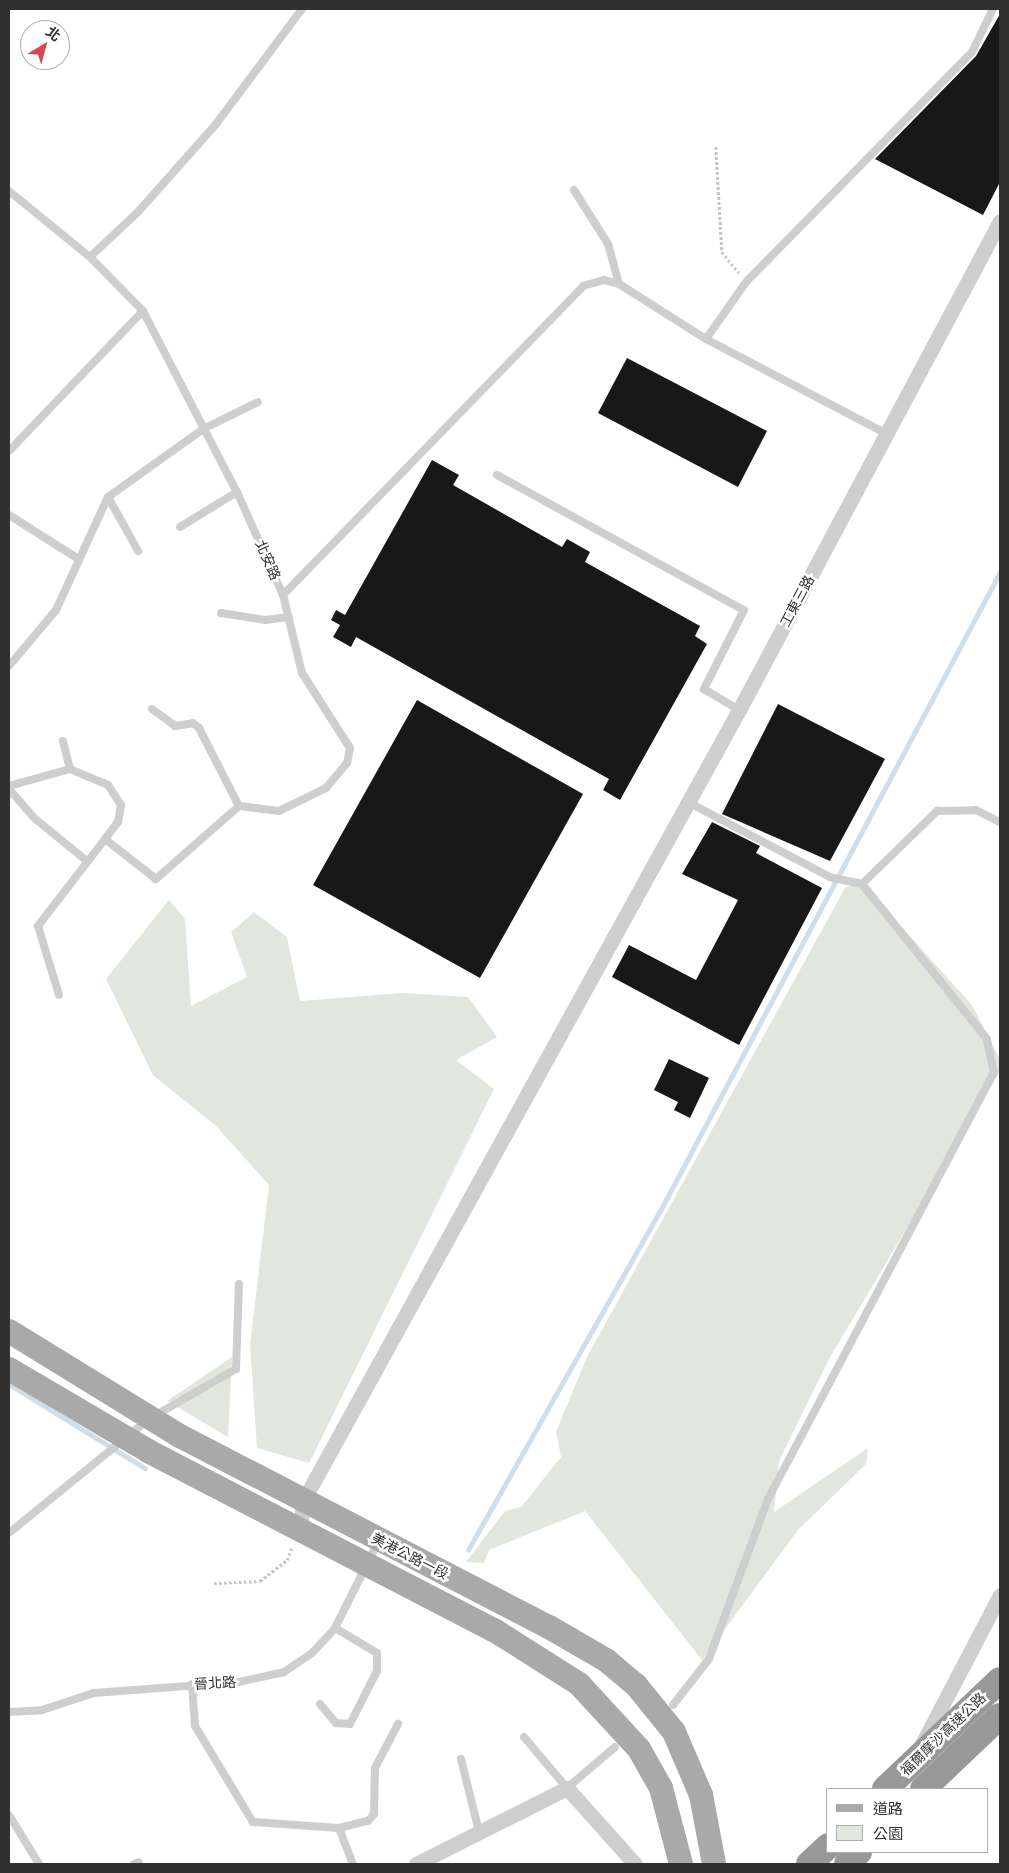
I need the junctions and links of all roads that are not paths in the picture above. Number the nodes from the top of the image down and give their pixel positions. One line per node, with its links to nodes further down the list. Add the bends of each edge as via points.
1 (302, 9): 6 (lane, via 216,124 138,212)
2 (993, 9): 9 (lane, via 972,52 746,282)
3 (574, 190): 7 (lane, via 608,244)
4 (9, 191): 6 (lane, 北安路)
5 (1000, 221): 12 (street, 工東三路)
6 (90, 257): 8 (lane, 北安路)
7 (619, 284): 9 (lane); 21 (lane, via 604,280 584,286)
8 (143, 311): 11 (lane, 北安路); 13 (lane)
9 (706, 339): 12 (lane)
10 (258, 402): 11 (lane)
11 (203, 428): 15 (lane, 北安路); 16 (lane)
12 (885, 433): 26 (street, 工東三路)
13 (9, 451)
14 (497, 475): 26 (lane, via 744,610 704,689)
15 (237, 492): 18 (lane); 21 (lane, 北安路)
16 (108, 497): 19 (lane); 20 (lane)
17 (9, 515): 20 (lane)
18 (180, 527)
19 (138, 551)
20 (77, 558): 24 (lane, via 56,610)
21 (283, 595): 23 (lane, 北安路)
22 (221, 613): 23 (lane, via 265,620)
23 (288, 617): 31 (lane, 北安路, via 302,673 350,748 348,763 326,788 279,811)
24 (9, 666)
25 (152, 708): 31 (lane, via 175,726 193,723 200,728)
26 (739, 710): 30 (street, 工東三路)
27 (63, 741): 28 (lane)
28 (70, 769): 29 (lane); 33 (lane, via 108,785 116,794 121,805 118,822)
29 (9, 788): 34 (lane, via 33,816)
30 (688, 802): 35 (lane, via 830,877); 42 (street, 工東三路)
31 (239, 806): 33 (lane, via 156,879)
32 (1000, 822): 35 (lane, via 976,810 937,811)
33 (105, 839): 34 (lane)
34 (87, 861): 36 (lane, via 38,926)
35 (862, 884): 52 (lane, via 988,1038 994,1073 768,1499 709,1659)
36 (59, 995)
37 (239, 1284): 40 (lane, via 236,1368)
38 (9, 1331): 40 (main road, 美港公路一段)
39 (9, 1369): 41 (main road, 美港公路一段)
40 (149, 1419): 41 (lane); 42 (main road, 美港公路一段)
41 (124, 1437): 43 (main road, 美港公路一段); 44 (lane)
42 (303, 1501): 43 (street); 45 (main road, 美港公路一段)
43 (300, 1531): 46 (main road, 美港公路一段)
44 (9, 1533)
45 (378, 1540): 46 (lane, 晉北路); 73 (main road, 美港公路一段, via 550,1627 636,1685 660,1712 686,1754 711,1833)
46 (366, 1565): 48 (lane, 晉北路); 72 (main road, 美港公路一段, via 538,1656 608,1712 640,1749 661,1788)
47 (1000, 1596): 61 (street)
48 (335, 1628): 50 (lane, 晉北路, via 312,1653 284,1672 240,1682); 51 (lane, via 377,1653 377,1671 350,1724 336,1723)
49 (1000, 1680): 60 (highway, 福爾摩沙高速公路, bridge)
50 (192, 1684): 53 (lane, 晉北路, via 94,1693 42,1710); 64 (lane, via 195,1726 253,1822)
51 (320, 1704)
52 (672, 1705)
53 (9, 1712)
54 (1000, 1716): 62 (highway, 福爾摩沙高速公路)
55 (398, 1724): 64 (lane, via 375,1768 374,1814 368,1821)
56 (524, 1737): 59 (lane)
57 (615, 1746): 59 (lane)
58 (460, 1759): 65 (lane)
59 (567, 1788): 65 (street); 71 (street)
60 (886, 1788)
61 (898, 1788)
62 (924, 1788)
63 (9, 1815): 68 (lane)
64 (339, 1828): 69 (lane)
65 (479, 1832): 70 (street)
66 (826, 1848): 74 (highway)
67 (860, 1853): 75 (highway)
68 (40, 1864)
69 (353, 1864)
70 (416, 1864)
71 (635, 1864)
72 (681, 1864)
73 (714, 1864)
74 (809, 1864)
75 (847, 1864)

